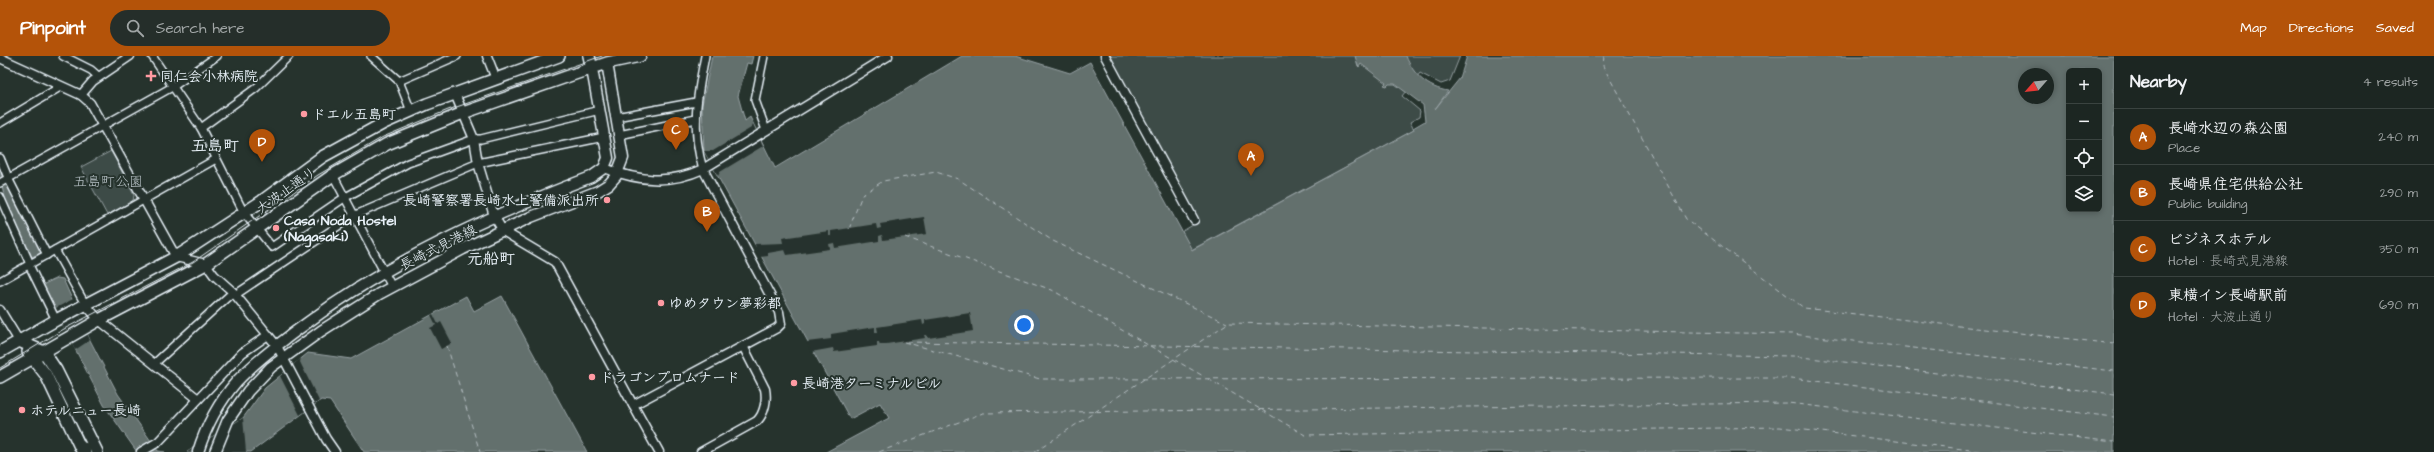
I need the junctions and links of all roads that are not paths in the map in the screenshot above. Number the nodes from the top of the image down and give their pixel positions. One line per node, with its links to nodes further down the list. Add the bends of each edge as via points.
1 (63, 56): 19 (street, via 91,70)
2 (130, 56): 19 (street)
3 (152, 56): 22 (street)
4 (217, 56): 22 (street)
5 (289, 56): 34 (street, via 256,88)
6 (371, 56): 21 (street)
7 (457, 56): 21 (street)
8 (487, 56): 20 (street)
9 (559, 56): 20 (highway, 大波止通り)
10 (589, 56): 18 (highway)
11 (640, 56): 17 (highway, 大波止通り)
12 (705, 56): 26 (street)
13 (764, 56): 35 (street, via 755,100)
14 (888, 56): 35 (street)
15 (1105, 56): 54 (street)
16 (0, 58): 23 (street)
17 (606, 60): 18 (highway, 大波止通り); 30 (main road)
18 (592, 69): 27 (main road); 29 (highway, 大波止通り)
19 (99, 77): 25 (street)
20 (496, 79): 24 (highway, 大波止通り)
21 (398, 81): 28 (street)
22 (174, 86): 33 (street); 34 (street)
23 (60, 87): 25 (street); 32 (street)
24 (455, 94): 28 (highway, 大波止通り); 29 (street)
25 (81, 95): 33 (street, via 90,103)
26 (696, 102): 30 (street); 31 (street)
27 (600, 110): 37 (main road); 38 (street)
28 (410, 111): 51 (highway, 大波止通り, via 322,157)
29 (463, 113): 38 (street); 45 (highway, 大波止通り, via 387,144)
30 (616, 117): 36 (main road)
31 (696, 119): 36 (street); 43 (street, via 698,151)
32 (0, 123)
33 (103, 126): 46 (street); 50 (street)
34 (201, 128): 40 (street)
35 (763, 132): 43 (street)
36 (619, 135): 44 (main road, via 623,158)
37 (604, 137): 41 (street); 42 (main road, via 608,158)
38 (474, 139): 41 (street); 49 (street, via 408,163)
39 (0, 158): 46 (street)
40 (216, 159): 50 (street); 51 (street)
41 (478, 163): 52 (street); 53 (street)
42 (604, 168): 44 (street); 53 (main road, 長崎式見港線, via 591,177)
43 (703, 169): 44 (street, via 685,177 668,180); 73 (street, via 781,317 781,324 777,328)
44 (618, 173): 56 (main road, 長崎式見港線, via 609,184 598,191)
45 (333, 175): 49 (street); 55 (highway, 大波止通り)
46 (9, 180): 47 (street); 58 (street)
47 (0, 184)
48 (0, 197): 61 (street)
49 (344, 198): 52 (street); 55 (street, via 272,247)
50 (144, 200): 57 (street); 59 (street)
51 (244, 213): 55 (street); 59 (highway, 大波止通り)
52 (353, 216): 62 (street); 65 (street)
53 (494, 216): 56 (street); 62 (main road, 長崎式見港線)
54 (1194, 220)
55 (258, 228): 60 (highway, 大波止通り)
56 (503, 231): 64 (main road, 長崎式見港線); 81 (street, via 554,262)
57 (55, 250): 58 (street); 66 (street)
58 (47, 255): 61 (street)
59 (176, 257): 60 (street); 66 (highway, 大波止通り)
60 (206, 264): 65 (street); 69 (highway, 大波止通り)
61 (29, 265): 63 (street); 68 (street)
62 (385, 271): 64 (street); 72 (main road, 長崎式見港線, via 332,304)
63 (0, 281)
64 (392, 287): 77 (main road, 長崎式見港線, via 327,327)
65 (234, 293): 70 (street); 78 (street)
66 (82, 306): 68 (highway, 大波止通り); 69 (street)
67 (0, 310): 71 (street)
68 (57, 320): 71 (highway, 大波止通り)
69 (99, 320): 75 (highway, 大波止通り); 78 (street)
70 (268, 334): 72 (street); 80 (street, via 242,353)
71 (19, 341): 74 (highway, 大波止通り); 75 (highway); 76 (highway)
72 (277, 346): 77 (street); 85 (main road, 長崎式見港線, via 249,369 226,395 208,425)
73 (743, 346): 81 (street); 89 (street, via 767,395 762,414 757,421)
74 (0, 352)
75 (44, 352): 76 (highway, 大波止通り); 83 (highway, via 56,370)
76 (33, 358): 79 (highway, 大波止通り); 82 (highway, via 46,375)
77 (284, 358): 86 (main road, 長崎式見港線, via 266,372 239,403 222,432); 87 (street)
78 (155, 363): 80 (street)
79 (0, 377)
80 (198, 400): 84 (street, via 158,442)
81 (633, 405): 88 (street)
82 (82, 451)
83 (97, 452)
84 (141, 452)
85 (198, 452)
86 (215, 452)
87 (335, 452)
88 (659, 452)
89 (701, 452)

